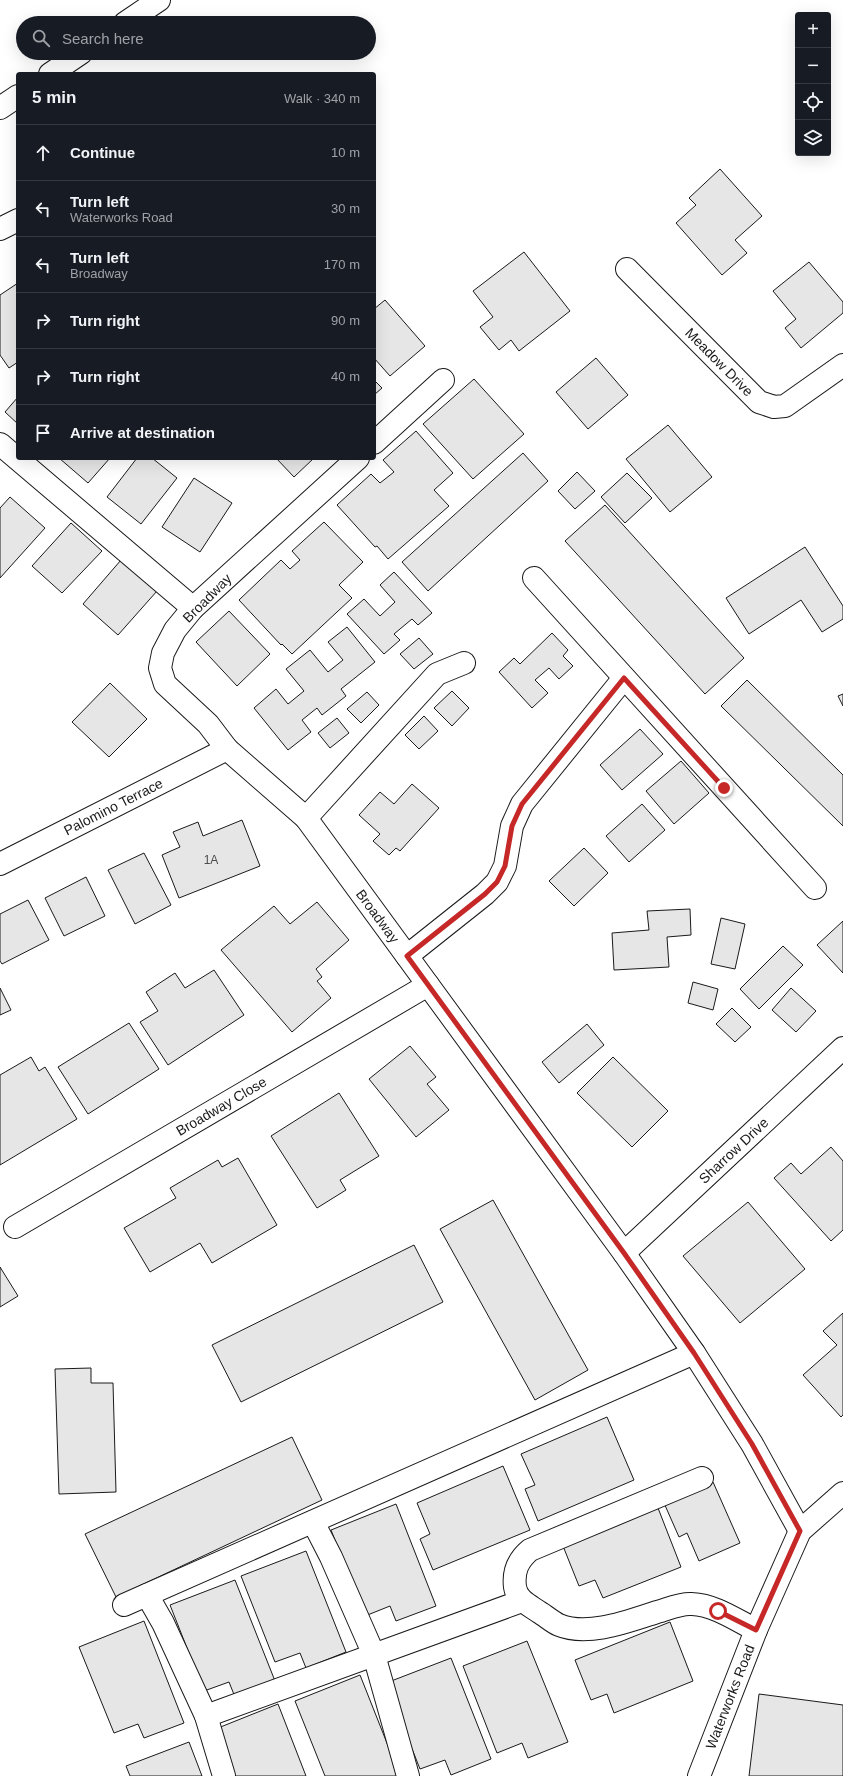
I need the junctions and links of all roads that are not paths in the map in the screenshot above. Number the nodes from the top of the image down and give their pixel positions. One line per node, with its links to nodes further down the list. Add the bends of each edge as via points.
1 (159, 0): 2 (street)
2 (135, 16)
3 (71, 60): 4 (street)
4 (53, 72)
5 (16, 97): 6 (street)
6 (0, 108)
7 (16, 221): 8 (street)
8 (0, 229)
9 (627, 269): 10 (street, Meadow Drive, via 759,402 774,407 785,406)
10 (843, 365)
11 (443, 380): 12 (street)
12 (376, 441)
13 (0, 444): 14 (street)
14 (16, 458)
15 (19, 460): 18 (street)
16 (356, 460): 18 (street, Broadway)
17 (534, 578): 20 (street)
18 (193, 608): 21 (street, Broadway, via 172,636 163,653 160,668 165,684 208,724)
19 (464, 663): 22 (street, via 437,674)
20 (624, 678): 24 (street); 25 (street, via 522,804 512,826 505,866 497,882)
21 (227, 749): 22 (street, Broadway); 23 (street, Palomino Terrace)
22 (306, 818): 25 (street, Broadway)
23 (0, 864)
24 (814, 888)
25 (407, 956): 26 (street, Broadway)
26 (428, 985): 28 (street, Broadway Close); 29 (street, Broadway)
27 (843, 1048): 29 (street, Sharrow Drive)
28 (15, 1227)
29 (624, 1253): 30 (street, Broadway)
30 (694, 1353): 33 (street); 34 (street, Broadway, via 752,1444)
31 (702, 1478): 36 (street, via 530,1550 522,1557 514,1579 516,1591)
32 (843, 1493): 34 (street)
33 (313, 1522): 35 (street); 39 (street)
34 (800, 1531): 38 (street, Waterworks Road)
35 (146, 1595): 37 (street); 40 (street, via 164,1623)
36 (522, 1600): 38 (street, via 560,1626 588,1630 615,1626 676,1606 690,1604 705,1605); 39 (street)
37 (124, 1605)
38 (756, 1630): 43 (street, Waterworks Road)
39 (374, 1654): 40 (street); 42 (street)
40 (206, 1716): 41 (street)
41 (224, 1776)
42 (408, 1776)
43 (699, 1776)

